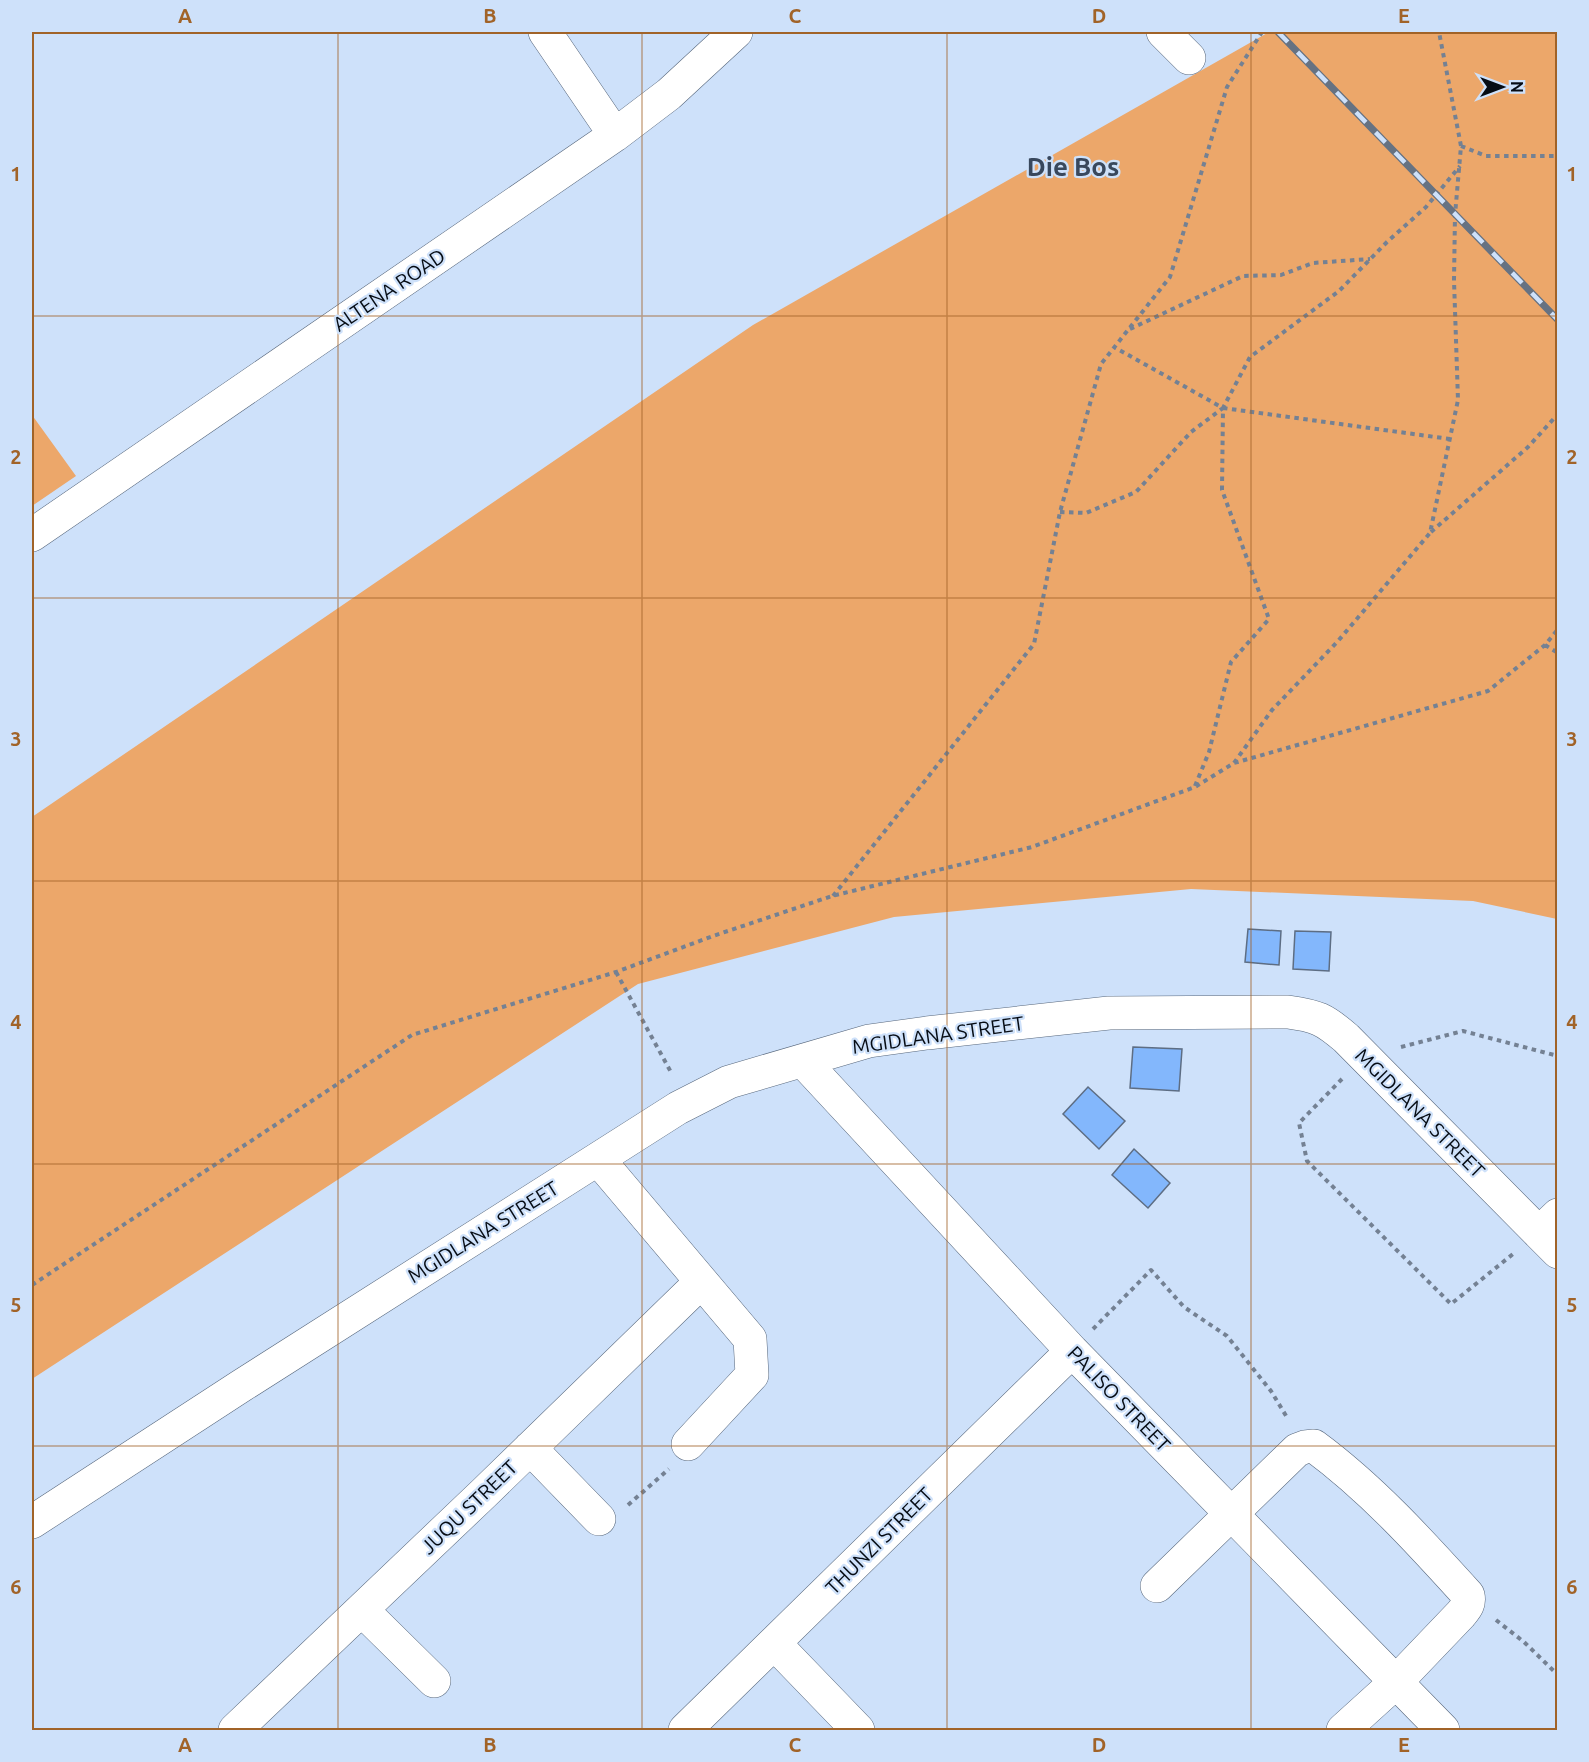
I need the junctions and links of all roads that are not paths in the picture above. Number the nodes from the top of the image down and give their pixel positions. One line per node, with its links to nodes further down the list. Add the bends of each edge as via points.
1 (545, 32): 5 (street)
2 (736, 32): 5 (street, ALTENA ROAD, via 669,94)
3 (1163, 32): 4 (street)
4 (1189, 58)
5 (615, 135): 6 (street, ALTENA ROAD)
6 (32, 535)
7 (803, 1061): 8 (street, MGIDLANA STREET, via 729,1082 678,1108); 9 (street, MGIDLANA STREET, via 869,1041 1109,1013 1312,1015 1328,1022 1346,1038); 11 (street, PALISO STREET)
8 (598, 1159): 10 (street); 16 (street, MGIDLANA STREET)
9 (1551, 1233)
10 (701, 1282): 12 (street, via 750,1339 752,1375); 13 (street, JUQU STREET)
11 (1072, 1351): 14 (street, PALISO STREET); 19 (street, THUNZI STREET)
12 (688, 1444)
13 (530, 1448): 15 (street); 18 (street, JUQU STREET)
14 (1231, 1514): 17 (street); 21 (street, PALISO STREET); 21 (street, via 1297,1450 1314,1446 1407,1528 1469,1599 1461,1614)
15 (599, 1519)
16 (32, 1522)
17 (1157, 1586)
18 (362, 1610): 20 (street); 22 (street, JUQU STREET)
19 (776, 1644): 23 (street, THUNZI STREET); 24 (street)
20 (434, 1681)
21 (1396, 1682): 25 (street); 26 (street, PALISO STREET)
22 (235, 1731)
23 (685, 1731)
24 (858, 1731)
25 (1343, 1731)
26 (1443, 1731)

